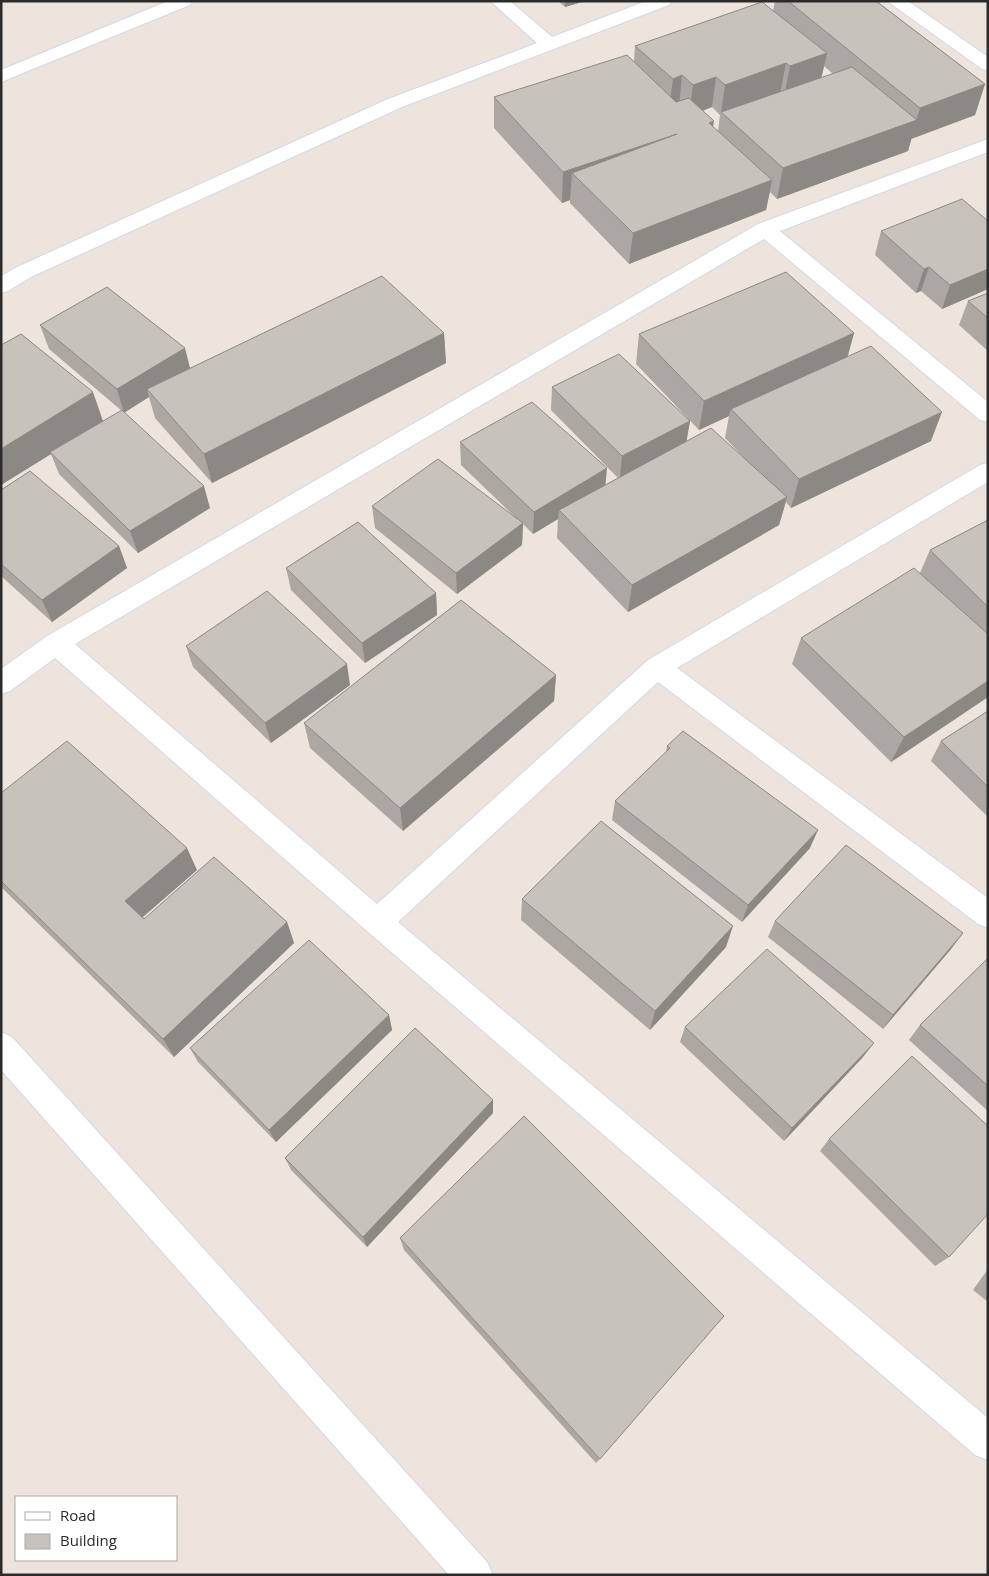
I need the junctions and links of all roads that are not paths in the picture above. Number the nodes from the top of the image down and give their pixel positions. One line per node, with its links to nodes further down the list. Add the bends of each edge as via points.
1 (499, 1): 5 (street)
2 (663, 1): 5 (street)
3 (896, 1): 6 (street)
4 (180, 2): 7 (street)
5 (550, 44): 10 (street, via 394,103 24,272)
6 (988, 66)
7 (1, 76)
8 (988, 145): 9 (street)
9 (765, 229): 11 (street); 13 (street)
10 (1, 286)
11 (988, 414)
12 (988, 471): 14 (street)
13 (56, 643): 15 (street); 17 (street)
14 (657, 667): 16 (street); 17 (street)
15 (1, 683)
16 (988, 915)
17 (377, 922): 19 (street)
18 (1, 1047): 20 (street)
19 (988, 1442)
20 (474, 1575)

